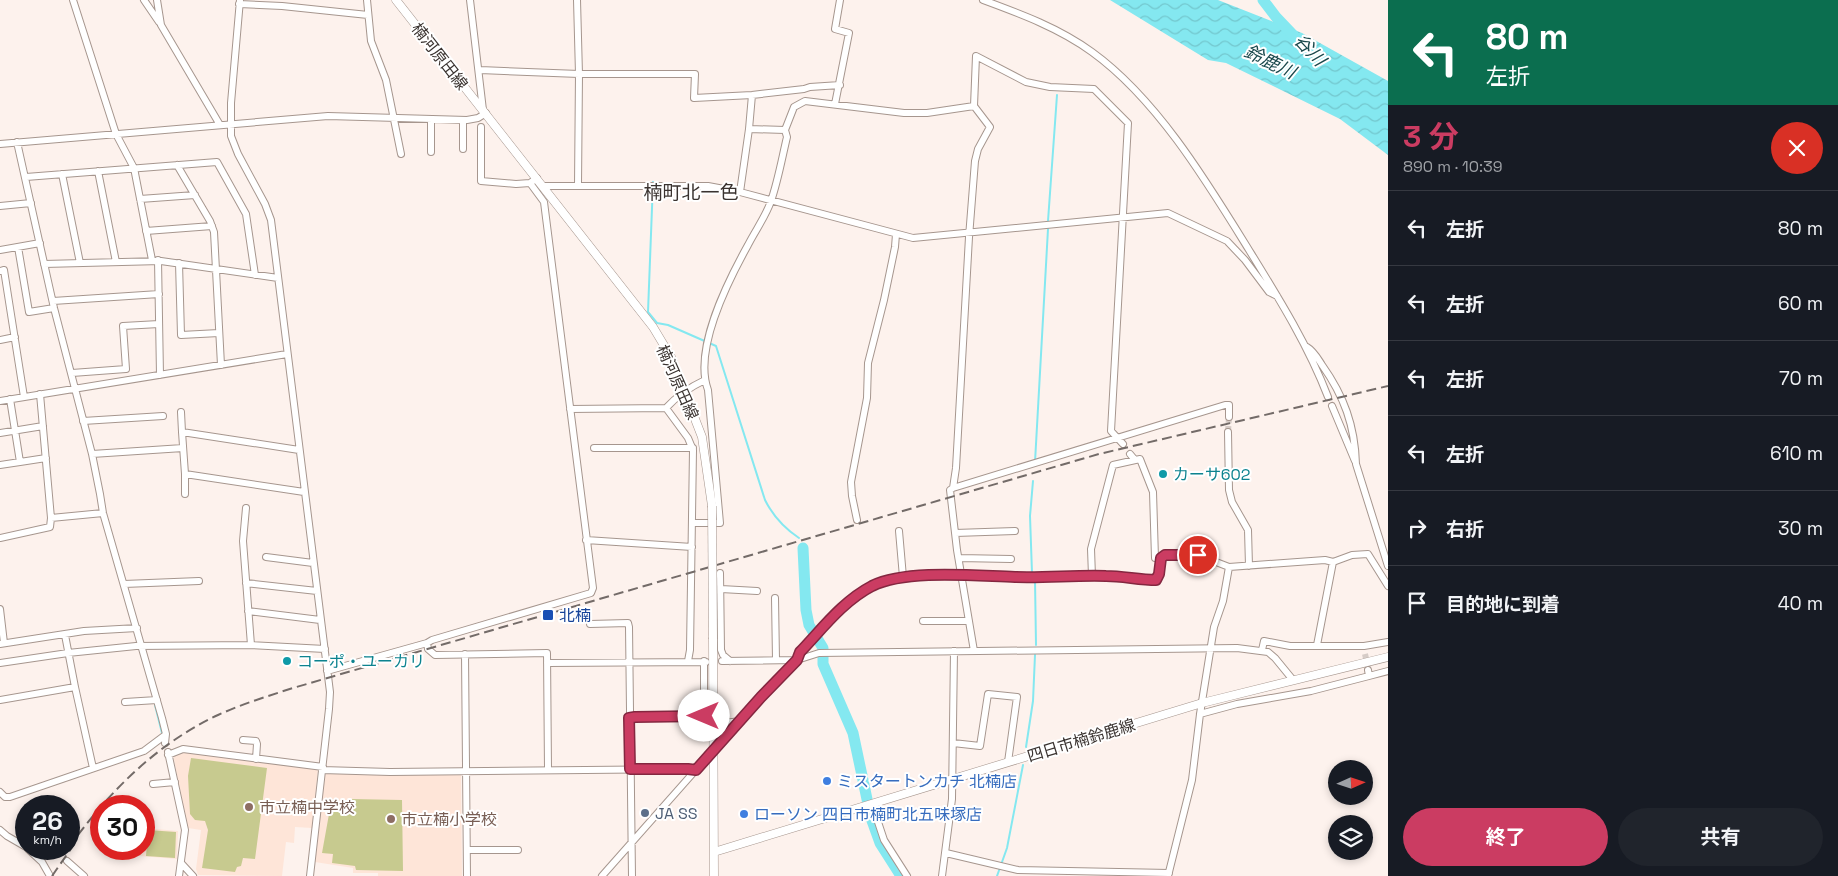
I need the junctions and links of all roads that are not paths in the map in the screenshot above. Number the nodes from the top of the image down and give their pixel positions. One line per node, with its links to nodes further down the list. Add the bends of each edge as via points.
1 (72, 0): 30 (street)
2 (144, 0): 12 (street)
3 (157, 0): 12 (street)
4 (367, 0): 11 (street)
5 (396, 0): 21 (main road, 楠河原田線)
6 (470, 0): 13 (street)
7 (577, 0): 14 (street)
8 (840, 0): 15 (street, via 836,29 849,33)
9 (983, 0): 68 (street, via 1045,24 1073,39 1127,82 1149,106 1202,178)
10 (239, 2): 11 (street); 25 (street)
11 (368, 15): 22 (street, via 371,40 386,80)
12 (161, 25): 26 (street)
13 (480, 70): 14 (street); 21 (street)
14 (579, 74): 17 (street, via 696,74 694,98); 42 (street)
15 (840, 85): 16 (street); 19 (street)
16 (804, 89): 17 (street); 18 (street)
17 (752, 95): 28 (street)
18 (806, 101): 19 (street); 29 (street, via 794,107)
19 (835, 104): 20 (street, via 904,113)
20 (974, 106): 50 (street, via 976,56 1026,82 1050,87 1094,89 1128,123); 53 (street, via 990,126 975,161)
21 (484, 112): 24 (street, via 478,118); 41 (main road, 楠河原田線)
22 (393, 118): 23 (street); 25 (street, via 328,116); 35 (street)
23 (432, 119): 24 (street); 34 (street)
24 (463, 120): 33 (street)
25 (231, 124): 26 (street); 66 (street, via 231,136 238,154 269,214)
26 (220, 126): 30 (street)
27 (481, 127): 41 (street, via 481,182 516,184)
28 (749, 130): 29 (street); 44 (street)
29 (786, 130): 47 (street, via 787,138)
30 (116, 134): 31 (street); 37 (street)
31 (17, 142): 32 (street); 40 (street)
32 (0, 144)
33 (463, 149)
34 (431, 152)
35 (401, 154)
36 (177, 165): 37 (street); 45 (street); 65 (street, via 217,162 246,214)
37 (134, 168): 38 (street); 46 (street)
38 (98, 171): 39 (street); 59 (street)
39 (62, 174): 40 (street); 60 (street)
40 (26, 177): 48 (street)
41 (533, 180): 43 (main road, 楠河原田線); 89 (street, via 544,202)
42 (578, 185): 43 (street); 44 (street, via 708,186)
43 (543, 186): 81 (main road, 楠河原田線, via 653,327 672,357)
44 (740, 192): 47 (street)
45 (195, 195): 46 (street); 51 (street)
46 (140, 199): 52 (street)
47 (771, 200): 54 (street); 79 (street, via 718,307 708,340)
48 (31, 203): 49 (street); 55 (street)
49 (0, 206)
50 (1123, 216): 53 (street); 68 (street, via 1168,212 1221,237 1239,252 1269,292); 99 (street, via 1112,431)
51 (212, 226): 52 (street); 63 (street)
52 (146, 230): 58 (street)
53 (970, 232): 54 (street, via 912,238); 112 (street)
54 (896, 234): 118 (street, via 893,261 868,363 867,398 851,482)
55 (40, 243): 56 (street); 62 (street)
56 (18, 247): 57 (street); 69 (street, via 29,312)
57 (0, 250)
58 (155, 260): 59 (street); 61 (street); 67 (street)
59 (116, 262): 60 (street)
60 (80, 263): 62 (street)
61 (179, 263): 63 (street); 71 (street, via 181,335)
62 (44, 264): 69 (street)
63 (216, 269): 65 (street); 71 (street)
64 (0, 271): 72 (street, via 4,270)
65 (255, 275): 66 (street)
66 (278, 278): 75 (street)
67 (159, 294): 69 (street); 70 (street)
68 (1277, 296): 74 (street)
69 (54, 304): 77 (street)
70 (159, 324): 77 (street, via 123,326 126,369); 78 (street)
71 (219, 333): 76 (street)
72 (15, 337): 73 (street); 84 (street)
73 (0, 340)
74 (1304, 345): 83 (street); 109 (street, via 1311,349 1336,384 1348,412)
75 (287, 354): 76 (street); 103 (street)
76 (221, 365): 78 (street)
77 (72, 373): 80 (street)
78 (160, 375): 80 (street)
79 (705, 380): 81 (street); 119 (street, via 720,523)
80 (76, 389): 82 (street); 93 (street)
81 (685, 391): 88 (street); 187 (main road, 楠河原田線, bridge, via 702,437 712,506)
82 (40, 394): 84 (street); 94 (street)
83 (1328, 396)
84 (24, 397): 85 (street)
85 (10, 399): 86 (street); 95 (street)
86 (0, 401)
87 (1332, 406): 109 (street)
88 (666, 408): 89 (street); 102 (street)
89 (570, 409): 124 (street)
90 (181, 412): 96 (street)
91 (163, 416): 93 (street)
92 (1229, 417): 99 (street, via 1229,405 1224,405)
93 (83, 421): 104 (street)
94 (43, 426): 95 (street); 106 (street)
95 (15, 431): 98 (street); 108 (street)
96 (182, 432): 100 (street); 103 (street)
97 (1228, 432): 132 (street, via 1229,490 1248,530)
98 (0, 433)
99 (1121, 441): 112 (street)
100 (184, 448): 104 (street); 111 (street)
101 (594, 448): 102 (street)
102 (693, 448): 119 (street)
103 (300, 450): 113 (street)
104 (92, 454): 116 (street)
105 (1130, 454): 107 (street)
106 (46, 458): 108 (street); 117 (street)
107 (1135, 460): 128 (street, via 1140,460 1153,492 1155,558); 137 (street, via 1113,465 1091,549)
108 (20, 462): 110 (street)
109 (1356, 464): 133 (street)
110 (0, 466)
111 (185, 474): 113 (street); 114 (street)
112 (953, 488): 122 (street, via 950,490)
113 (304, 492): 131 (street)
114 (186, 494)
115 (246, 508): 140 (street, via 243,541)
116 (102, 513): 117 (street); 141 (street)
117 (51, 518): 123 (street, via 50,527)
118 (858, 520)
119 (693, 523): 125 (street)
120 (899, 531): 138 (street)
121 (1015, 531): 122 (street)
122 (955, 533): 127 (street)
123 (0, 538)
124 (586, 540): 125 (street); 157 (street, via 591,593 491,621)
125 (692, 547): 176 (street)
126 (266, 557): 131 (street)
127 (959, 558): 129 (street); 136 (street)
128 (1161, 558): 134 (street, via 1165,555 1198,555); 137 (street, via 1156,580)
129 (1011, 559)
130 (1333, 562): 132 (street); 142 (street, via 1352,554 1368,554); 159 (street)
131 (313, 563): 145 (street)
132 (1249, 566): 134 (street)
133 (1388, 566)
134 (1229, 567): 162 (street)
135 (720, 574): 143 (street)
136 (961, 575): 137 (street); 138 (street); 151 (street)
137 (1092, 576)
138 (903, 577): 172 (street, via 864,591 837,613 800,652)
139 (199, 581): 141 (street)
140 (246, 582): 145 (street); 148 (street)
141 (124, 584): 153 (street)
142 (1388, 586)
143 (720, 589): 144 (street); 174 (street, via 721,650)
144 (757, 591)
145 (316, 592): 149 (street)
146 (776, 598): 171 (street)
147 (0, 609): 156 (street)
148 (248, 611): 149 (street); 158 (street)
149 (320, 620): 163 (street)
150 (923, 621): 151 (street)
151 (969, 621): 166 (street)
152 (590, 624): 175 (street, via 628,623)
153 (134, 628): 154 (street); 160 (street)
154 (65, 635): 156 (street); 167 (street)
155 (1388, 642): 161 (street)
156 (2, 644)
157 (427, 644): 168 (street, via 435,655); 179 (street)
158 (251, 645): 160 (street); 163 (street)
159 (1317, 645): 161 (street); 164 (street, via 1290,646 1264,641)
160 (139, 646): 167 (street); 184 (street)
161 (1364, 646): 169 (street)
162 (1211, 648): 164 (street); 166 (street); 186 (street)
163 (325, 649): 179 (street)
164 (1262, 650): 181 (street, via 1272,654)
165 (954, 651): 166 (street); 172 (street, via 819,653); 192 (street)
166 (974, 651)
167 (68, 653): 177 (street); 182 (street)
168 (465, 654): 178 (street, via 547,653); 201 (street)
169 (1365, 654)
170 (1388, 657): 181 (main road, 四日市楠鈴鹿線)
171 (776, 660): 172 (street); 174 (street)
172 (797, 660): 190 (street)
173 (722, 661): 174 (street)
174 (731, 661)
175 (630, 662): 176 (street); 178 (street); 189 (street)
176 (688, 662): 189 (street, via 705,662 704,716)
177 (0, 663)
178 (547, 663): 198 (street)
179 (328, 671): 197 (street, via 330,702)
180 (1388, 671): 188 (street)
181 (1293, 680): 186 (main road, 四日市楠鈴鹿線)
182 (75, 687): 183 (street); 196 (street)
183 (0, 700)
184 (157, 700): 185 (street); 196 (street, via 166,734 164,740 144,751)
185 (125, 702)
186 (1202, 703): 188 (street); 195 (main road, 四日市楠鈴鹿線)
187 (713, 712): 190 (street, via 726,723); 193 (main road, 楠河原田線)
188 (1200, 714): 217 (street, via 1192,780)
189 (629, 718): 199 (street)
190 (740, 720): 193 (street)
191 (243, 740): 194 (street, via 256,741)
192 (953, 743): 195 (street, via 980,746 988,694 1016,698); 202 (street)
193 (714, 750): 200 (street); 212 (main road, 楠河原田線)
194 (256, 759): 197 (street); 203 (street, via 183,749 168,753)
195 (1008, 762): 202 (main road, 四日市楠鈴鹿線)
196 (93, 768): 205 (street, via 10,797)
197 (323, 769): 201 (street); 222 (street)
198 (548, 769): 199 (street); 201 (street)
199 (630, 769): 200 (street); 209 (street)
200 (696, 770): 209 (street)
201 (467, 771): 210 (street)
202 (952, 779): 212 (main road, 四日市楠鈴鹿線); 213 (street)
203 (175, 782): 204 (street); 216 (street, via 185,830)
204 (153, 784)
205 (0, 792)
206 (877, 819): 227 (street, via 884,840)
207 (0, 830): 208 (street)
208 (15, 841)
209 (631, 843): 224 (street); 225 (street)
210 (467, 850): 211 (street); 223 (street)
211 (518, 850)
212 (714, 852): 226 (main road)
213 (946, 853): 217 (street, via 1018,870); 228 (street)
214 (40, 860): 218 (street)
215 (67, 861): 219 (street)
216 (182, 863): 220 (street); 221 (street)
217 (1169, 874)
218 (50, 876)
219 (84, 876)
220 (179, 876)
221 (193, 876)
222 (310, 876)
223 (467, 876)
224 (602, 876)
225 (632, 876)
226 (714, 876)
227 (907, 876)
228 (942, 876)

